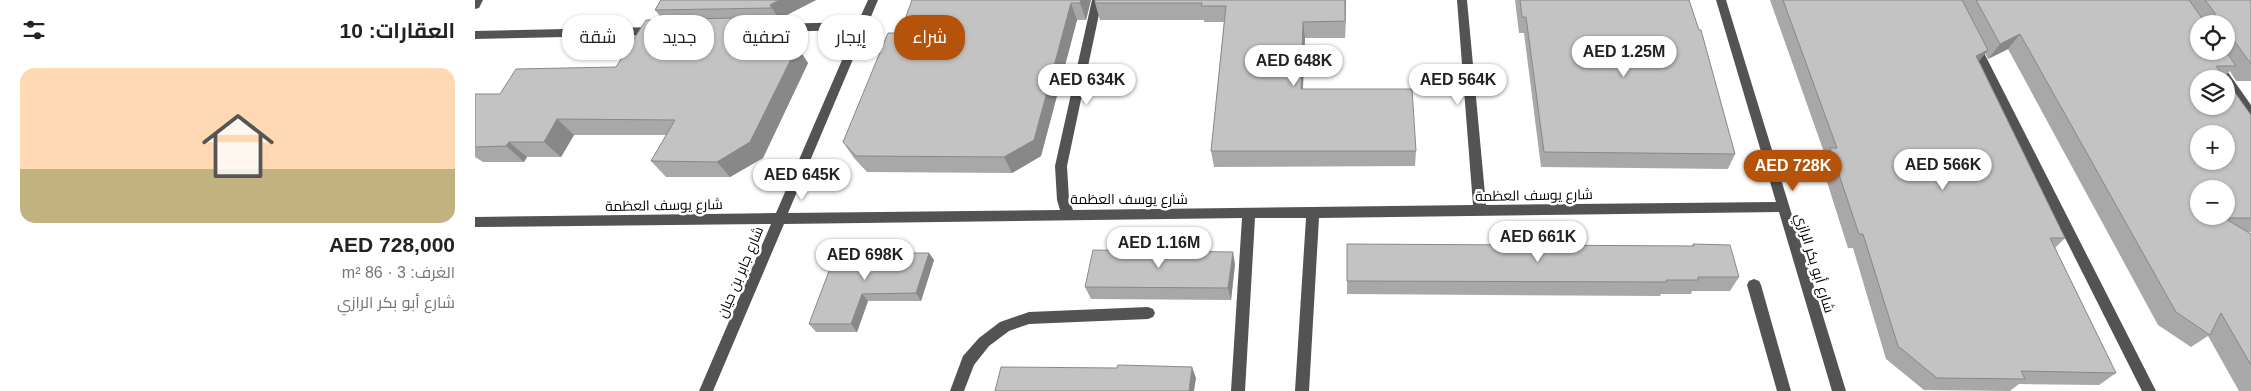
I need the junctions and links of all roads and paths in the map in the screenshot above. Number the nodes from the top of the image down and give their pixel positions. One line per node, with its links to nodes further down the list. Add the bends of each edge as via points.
1 (478, 0): 6 (street)
2 (873, 0): 7 (street, شارع جابر بن حيان)
3 (1097, 0): 18 (street, via 1061,166 1063,200)
4 (1462, 0): 15 (street)
5 (1721, 0): 14 (street, شارع أبو بكر الرازي)
6 (475, 5)
7 (867, 15)
8 (644, 31): 9 (street)
9 (475, 35)
10 (1969, 36): 29 (street)
11 (847, 60): 19 (street, شارع جابر بن حيان)
12 (2213, 60): 13 (street)
13 (2251, 114)
14 (1783, 207): 15 (street, شارع يوسف العظمة); 28 (street, شارع أبو بكر الرازي)
15 (1480, 210): 17 (street, شارع يوسف العظمة)
16 (1249, 213): 17 (street, شارع يوسف العظمة); 18 (street, شارع يوسف العظمة); 25 (street)
17 (1313, 213): 26 (street)
18 (1068, 215): 19 (street, شارع يوسف العظمة)
19 (779, 218): 20 (street, شارع يوسف العظمة); 23 (street, شارع جابر بن حيان)
20 (475, 222)
21 (1754, 285): 27 (street)
22 (1149, 313): 24 (street, via 1029,318 1005,326 984,342 968,362)
23 (706, 391)
24 (957, 391)
25 (1238, 391)
26 (1302, 391)
27 (1783, 391)
28 (1839, 391)
29 (2149, 391)

